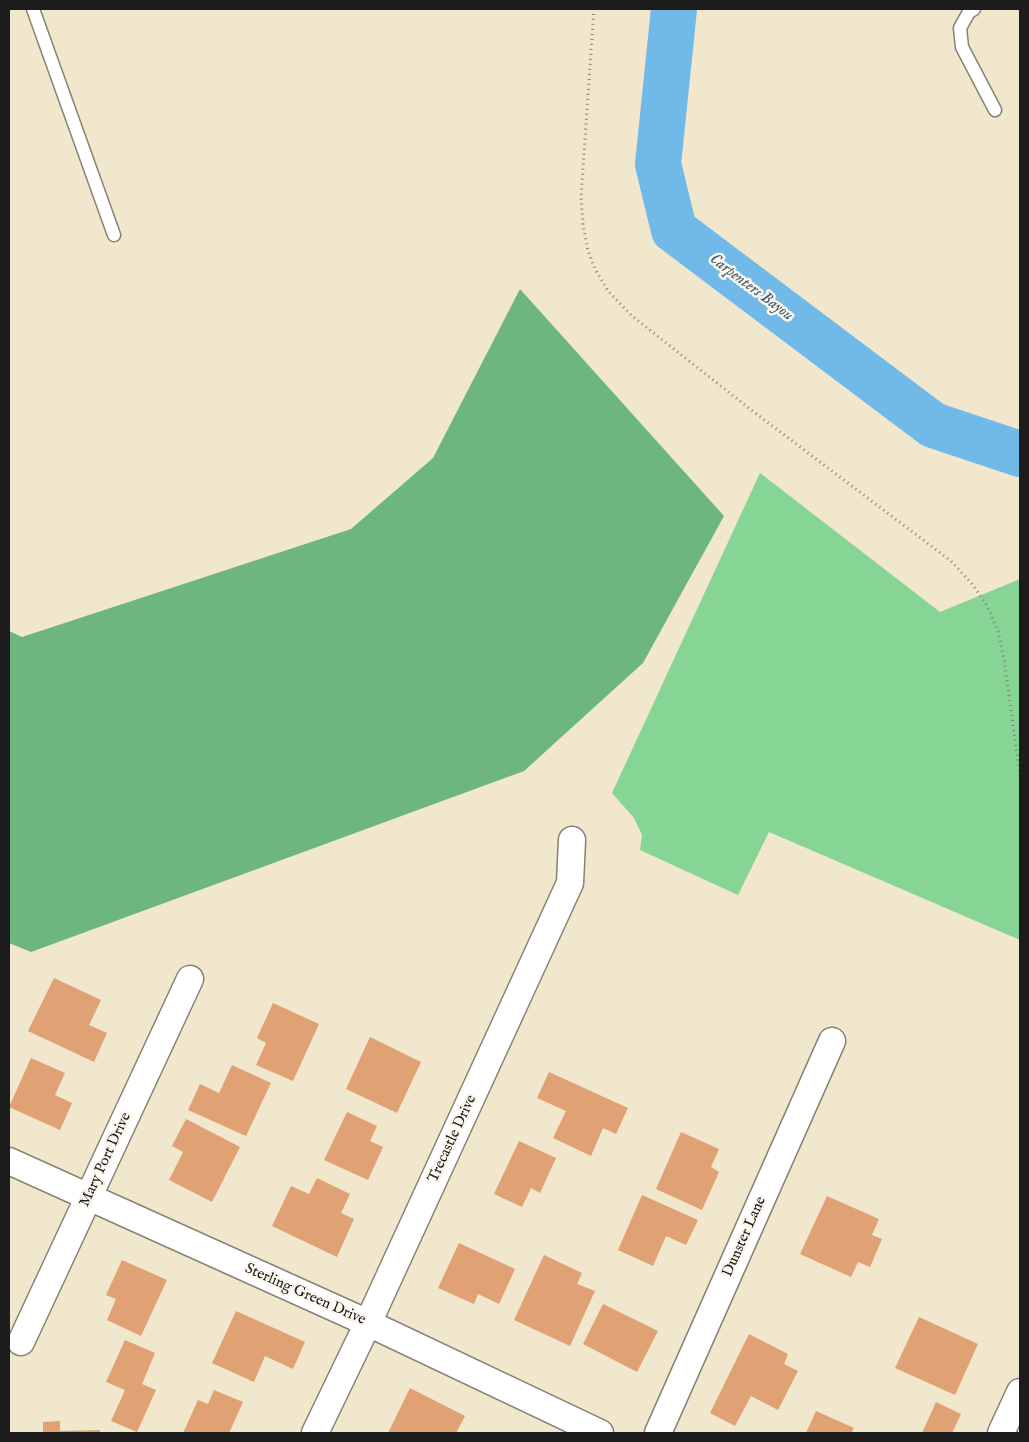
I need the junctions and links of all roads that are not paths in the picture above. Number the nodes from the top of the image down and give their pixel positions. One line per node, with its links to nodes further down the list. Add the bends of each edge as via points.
1 (33, 9): 4 (lane)
2 (974, 9): 3 (lane, via 960,28 962,46)
3 (995, 110)
4 (114, 236)
5 (572, 840): 10 (street, Trecastle Drive, via 570,883)
6 (190, 979): 9 (street, Mary Port Drive)
7 (832, 1041): 15 (street, Dunster Lane)
8 (9, 1161): 9 (street, Sterling Green Drive)
9 (88, 1198): 10 (street, Sterling Green Drive); 11 (street, Mary Port Drive)
10 (368, 1323): 13 (street, Trecastle Drive); 14 (street, Sterling Green Drive)
11 (21, 1342)
12 (1020, 1392): 16 (street)
13 (315, 1433)
14 (600, 1433)
15 (658, 1433)
16 (1001, 1433)

